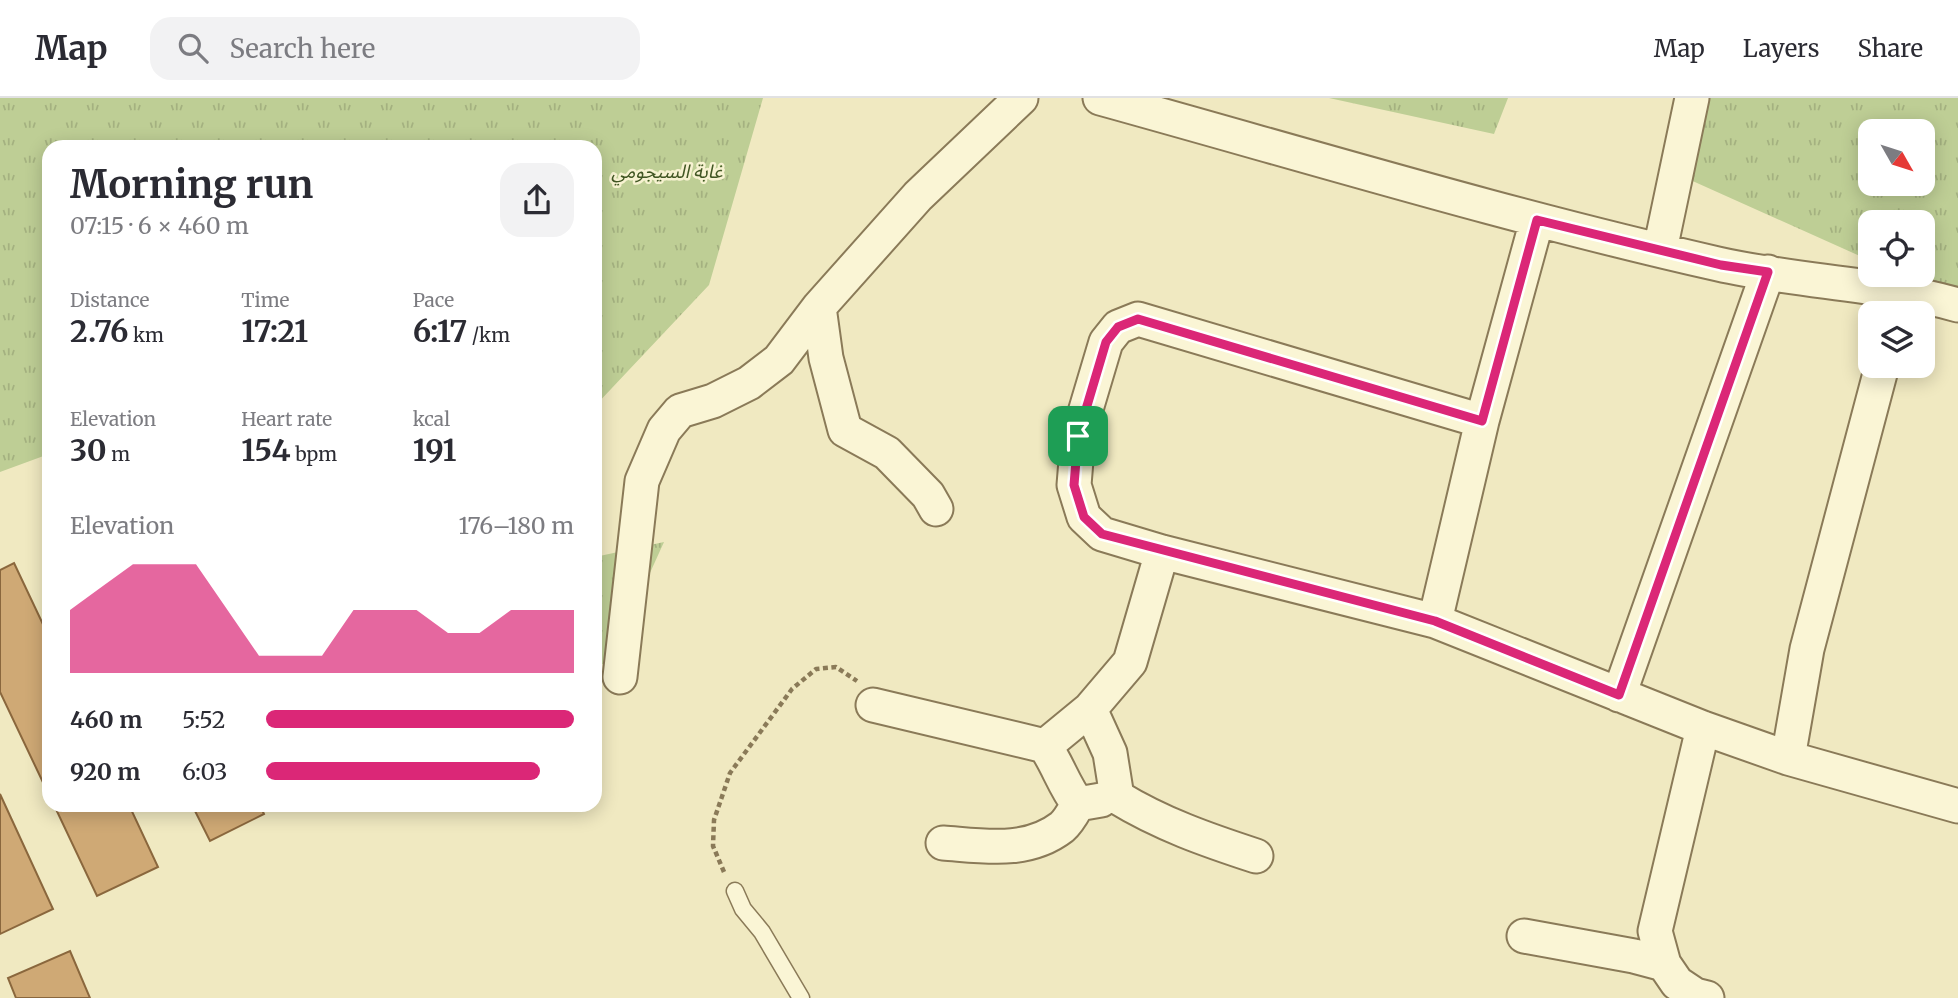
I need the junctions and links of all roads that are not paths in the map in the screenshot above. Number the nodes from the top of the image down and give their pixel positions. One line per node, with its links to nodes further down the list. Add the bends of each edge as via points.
1 (1021, 98): 10 (street, via 918,196)
2 (1100, 98): 4 (street)
3 (1692, 98): 5 (street)
4 (1537, 220): 5 (street); 12 (street)
5 (1660, 250): 6 (street)
6 (1768, 272): 7 (street); 17 (street)
7 (1891, 301)
8 (1935, 304): 9 (street)
9 (1958, 305)
10 (819, 307): 13 (street, via 826,358 845,429 887,453); 16 (street, via 779,360 749,383 680,411 664,430 642,481)
11 (1879, 378): 22 (street, via 1807,649)
12 (1482, 421): 14 (street, via 1138,319 1118,327 1106,342 1078,436 1074,485 1084,517 1102,534); 15 (street)
13 (936, 509)
14 (1162, 552): 15 (street); 19 (street, via 1130,662)
15 (1435, 621): 17 (street)
16 (620, 677)
17 (1619, 695): 20 (street)
18 (873, 705): 21 (street)
19 (1090, 709): 21 (street); 23 (street, via 1110,753)
20 (1703, 728): 22 (street); 30 (street, via 1655,931)
21 (1045, 746): 24 (street)
22 (1788, 758): 25 (street)
23 (1117, 797): 24 (street); 27 (street, via 1174,828)
24 (1078, 804): 26 (street, via 1064,825 1040,840 1006,846)
25 (1958, 806)
26 (943, 843)
27 (1256, 856)
28 (734, 891): 31 (lane)
29 (1524, 936): 30 (street)
30 (1664, 964): 32 (street, via 1677,984)
31 (801, 998)
32 (1707, 998)

